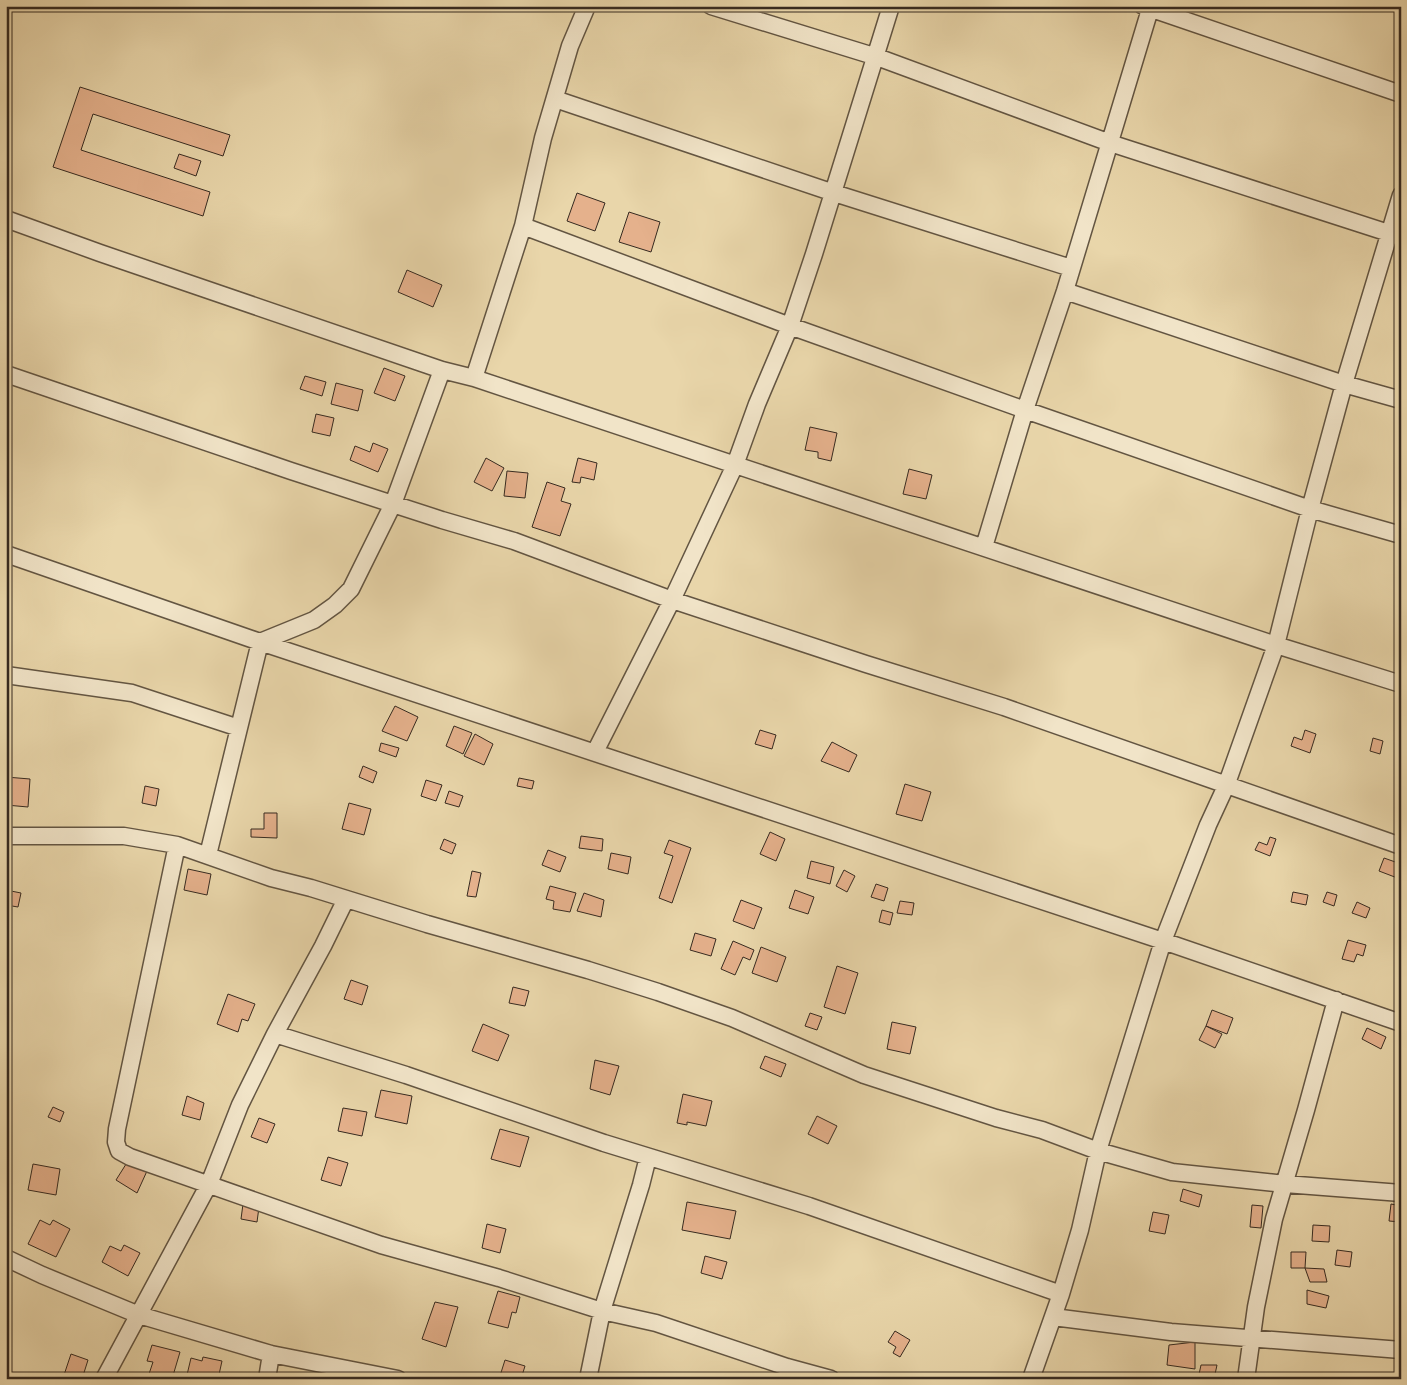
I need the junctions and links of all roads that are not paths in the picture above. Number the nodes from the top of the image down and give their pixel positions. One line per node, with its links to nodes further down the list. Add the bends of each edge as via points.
1 (587, 6): 7 (street, via 570,46)
2 (711, 6): 5 (street)
3 (891, 6): 5 (street)
4 (1148, 7): 6 (street); 8 (street)
5 (877, 57): 8 (street); 9 (street)
6 (1401, 94)
7 (555, 98): 9 (street); 12 (street)
8 (1110, 143): 13 (street); 14 (street)
9 (834, 193): 14 (street); 16 (street)
10 (1401, 195): 13 (street)
11 (6, 219): 17 (street)
12 (523, 226): 16 (street); 19 (street)
13 (1395, 235): 20 (street)
14 (1072, 268): 15 (street)
15 (1065, 291): 20 (street); 22 (street)
16 (790, 326): 22 (street); 23 (street)
17 (442, 370): 19 (street); 24 (street)
18 (6, 374): 24 (street)
19 (474, 378): 23 (street)
20 (1344, 384): 21 (street); 25 (street)
21 (1401, 400)
22 (1025, 410): 25 (street); 27 (street)
23 (735, 464): 27 (street); 29 (street)
24 (393, 504): 29 (street, via 514,541); 30 (street, via 351,589 314,620)
25 (1310, 509): 26 (street); 31 (street)
26 (1401, 535)
27 (984, 547): 31 (street)
28 (6, 554): 30 (street)
29 (672, 600): 35 (street); 36 (street, via 1004,707)
30 (260, 642): 34 (street); 35 (street)
31 (1276, 645): 33 (street); 36 (street)
32 (6, 675): 34 (street, via 132,693)
33 (1401, 684)
34 (239, 728): 40 (street)
35 (595, 752): 42 (street)
36 (1226, 786): 39 (street); 42 (street)
37 (6, 836): 38 (street, via 124,836)
38 (177, 845): 40 (street); 48 (street, via 116,1142 119,1151 130,1156)
39 (1401, 846)
40 (208, 855): 41 (street, via 271,878)
41 (346, 899): 45 (street); 46 (street, via 658,992 732,1018 864,1075 1042,1130)
42 (1163, 941): 43 (street); 46 (street)
43 (1336, 1000): 44 (street); 49 (street)
44 (1401, 1023)
45 (275, 1034): 47 (street); 48 (street, via 240,1105)
46 (1098, 1151): 49 (street, via 1172,1172); 52 (street)
47 (648, 1157): 52 (street, via 809,1206); 53 (street)
48 (209, 1184): 53 (street, via 381,1245); 54 (street)
49 (1284, 1184): 50 (street); 56 (street, via 1274,1218)
50 (1401, 1193)
51 (6, 1258): 54 (street)
52 (1061, 1294): 55 (street)
53 (602, 1310): 62 (street); 63 (street, via 656,1323)
54 (139, 1315): 58 (street); 59 (street)
55 (1053, 1317): 56 (street); 64 (street)
56 (1251, 1338): 57 (street); 65 (street)
57 (1401, 1350)
58 (271, 1354): 60 (street); 61 (street)
59 (104, 1379)
60 (267, 1379)
61 (398, 1379)
62 (588, 1379)
63 (832, 1379)
64 (1031, 1379)
65 (1246, 1379)

